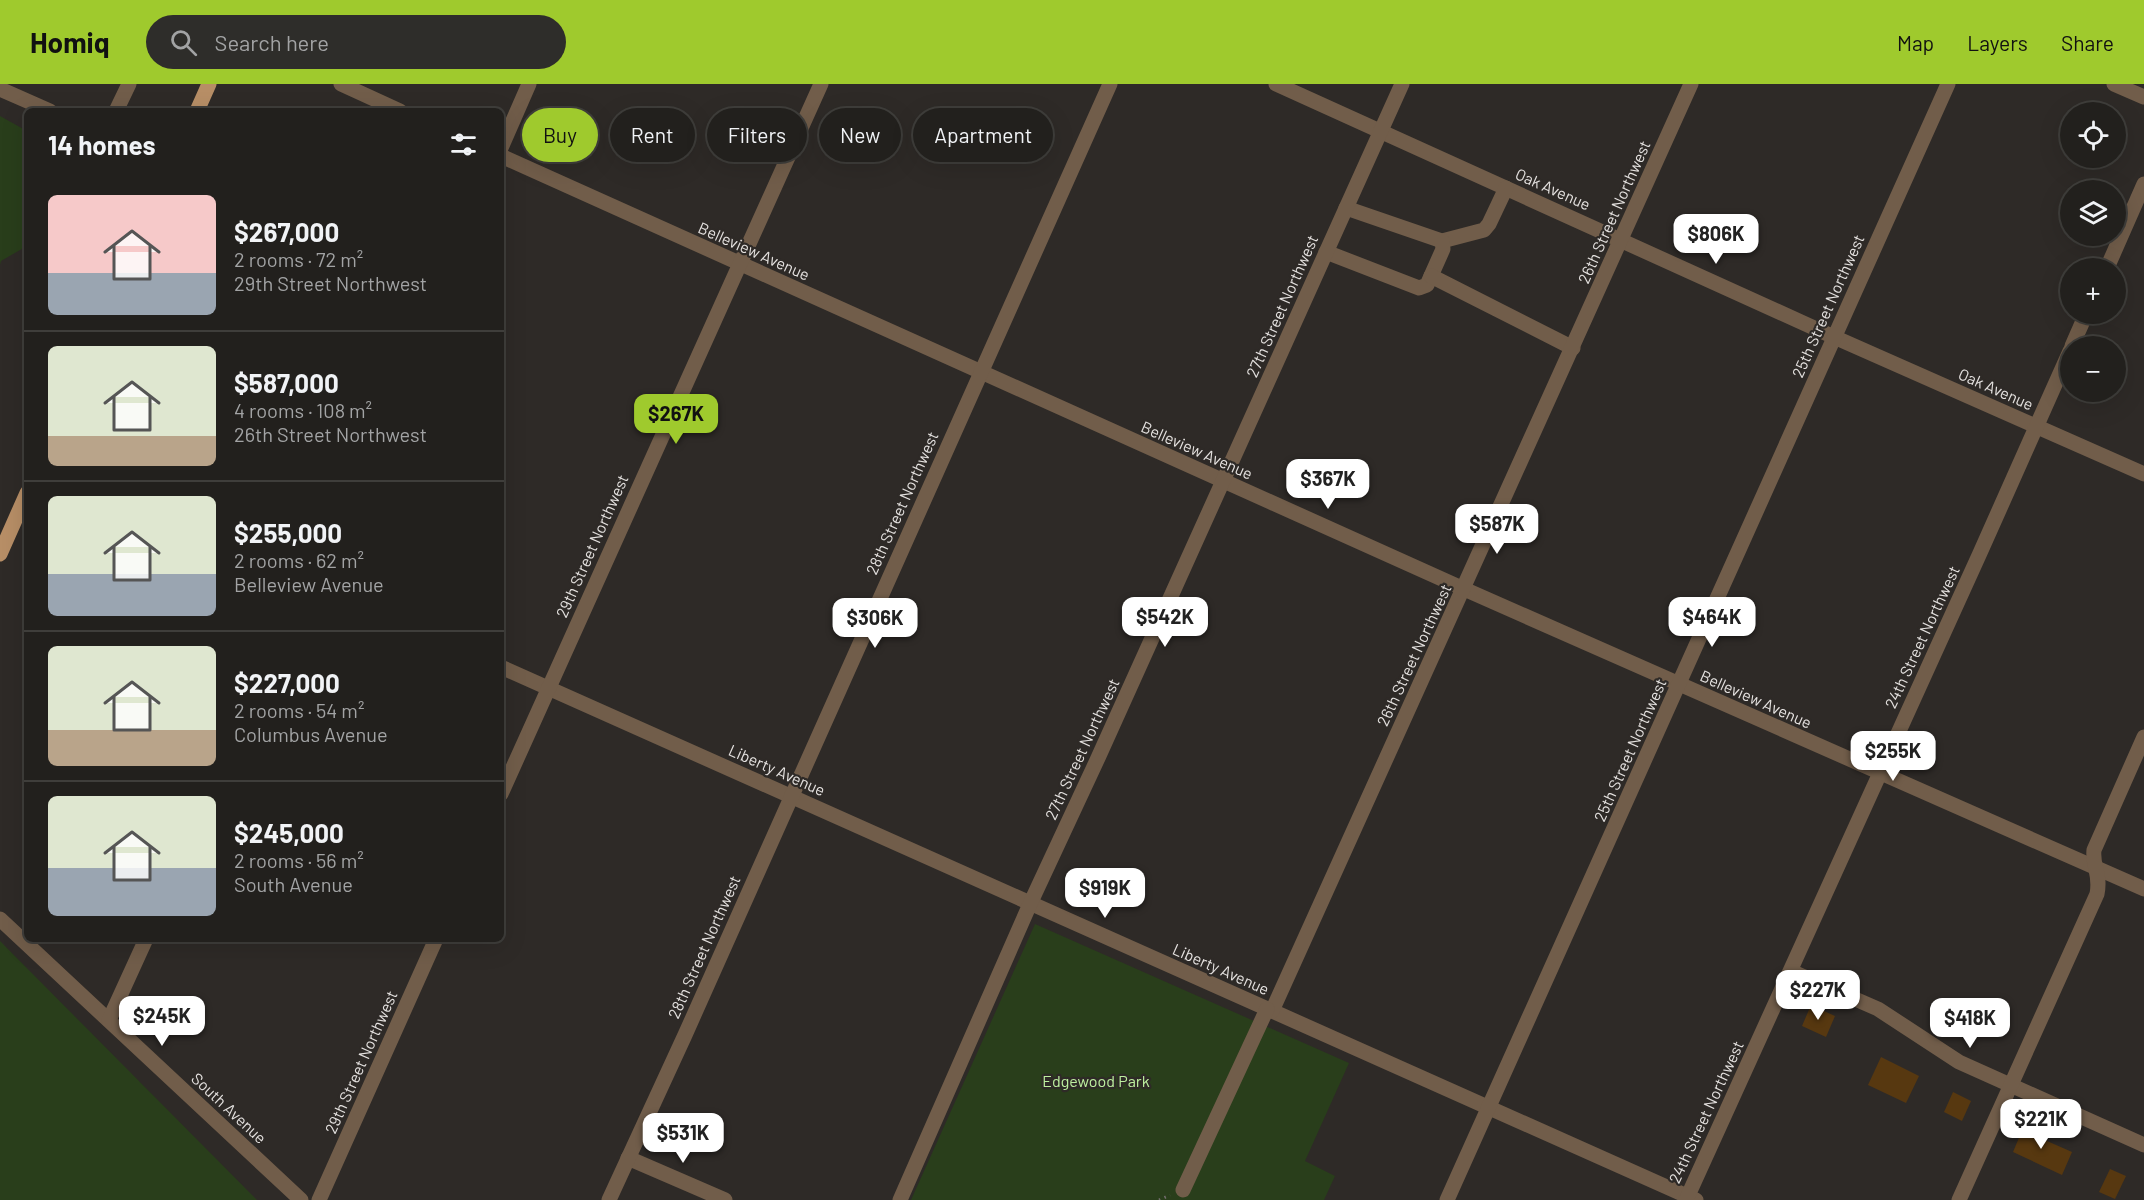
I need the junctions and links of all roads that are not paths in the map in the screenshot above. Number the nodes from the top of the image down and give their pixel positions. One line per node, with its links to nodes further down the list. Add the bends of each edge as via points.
1 (129, 84): 15 (street)
2 (209, 84): 16 (main road)
3 (340, 84): 17 (street)
4 (529, 84): 19 (street)
5 (822, 84): 28 (street, 29th Street Northwest)
6 (1110, 84): 32 (street, 28th Street Northwest)
7 (1276, 84): 18 (street, Oak Avenue)
8 (1402, 84): 18 (street, 27th Street Northwest)
9 (1691, 84): 24 (street, 26th Street Northwest)
10 (1948, 84): 30 (street, 25th Street Northwest)
11 (2114, 84): 13 (street)
12 (0, 89): 14 (street)
13 (2144, 98)
14 (44, 108)
15 (117, 108)
16 (198, 108)
17 (393, 108)
18 (1380, 131): 22 (street, Oak Avenue); 23 (street, 27th Street Northwest)
19 (504, 141)
20 (504, 157): 28 (street, Belleview Avenue)
21 (2144, 184): 27 (street)
22 (1506, 188): 24 (street, Oak Avenue); 25 (street, via 1484,230)
23 (1346, 208): 25 (street); 26 (street, 27th Street Northwest)
24 (1621, 240): 30 (street, Oak Avenue); 31 (street, 26th Street Northwest)
25 (1442, 241): 29 (street, via 1443,249)
26 (1326, 252): 29 (street, via 1419,288 1427,285); 36 (street, 27th Street Northwest)
27 (2111, 258)
28 (739, 264): 32 (street, Belleview Avenue); 42 (street, 29th Street Northwest)
29 (1431, 276): 31 (street)
30 (1834, 337): 34 (street, Oak Avenue); 41 (street, 25th Street Northwest)
31 (1573, 348): 39 (street, 26th Street Northwest)
32 (980, 372): 36 (street, Belleview Avenue); 46 (street, 28th Street Northwest)
33 (2060, 373): 34 (street, 24th Street Northwest)
34 (2036, 426): 35 (street, Oak Avenue); 44 (street, 24th Street Northwest)
35 (2144, 474)
36 (1222, 481): 39 (street, Belleview Avenue); 49 (street, 27th Street Northwest)
37 (24, 500): 38 (main road)
38 (0, 554)
39 (1464, 589): 41 (street, Belleview Avenue); 56 (street, 26th Street Northwest)
40 (504, 668): 42 (street, Liberty Avenue)
41 (1678, 684): 44 (street, Belleview Avenue); 59 (street, 25th Street Northwest)
42 (548, 688): 45 (street, 29th Street Northwest); 46 (street, Liberty Avenue)
43 (2143, 740): 47 (street, via 2094,850)
44 (1879, 772): 47 (street, Belleview Avenue); 55 (street, 24th Street Northwest)
45 (504, 787)
46 (792, 796): 49 (street, Liberty Avenue); 61 (street, 28th Street Northwest)
47 (2097, 868): 48 (street, Belleview Avenue); 58 (street, via 2097,894)
48 (2144, 889)
49 (1030, 904): 56 (street, Liberty Avenue); 68 (street, 27th Street Northwest)
50 (0, 919): 51 (street, South Avenue)
51 (24, 941)
52 (25, 942): 57 (street, South Avenue)
53 (145, 942): 57 (street)
54 (435, 942): 65 (street, 29th Street Northwest)
55 (1791, 971): 58 (street, via 1878,1009 1959,1062); 63 (street, 24th Street Northwest)
56 (1270, 1010): 59 (street, Liberty Avenue); 62 (street, 26th Street Northwest)
57 (109, 1020): 64 (street, South Avenue)
58 (2010, 1085): 60 (street); 70 (street)
59 (1488, 1108): 63 (street, Liberty Avenue); 69 (street, 25th Street Northwest)
60 (2144, 1145)
61 (628, 1158): 66 (street, 28th Street Northwest); 67 (street)
62 (1183, 1190)
63 (1690, 1199)
64 (301, 1200)
65 (319, 1200)
66 (609, 1200)
67 (724, 1200)
68 (900, 1200)
69 (1447, 1200)
70 (1959, 1200)

